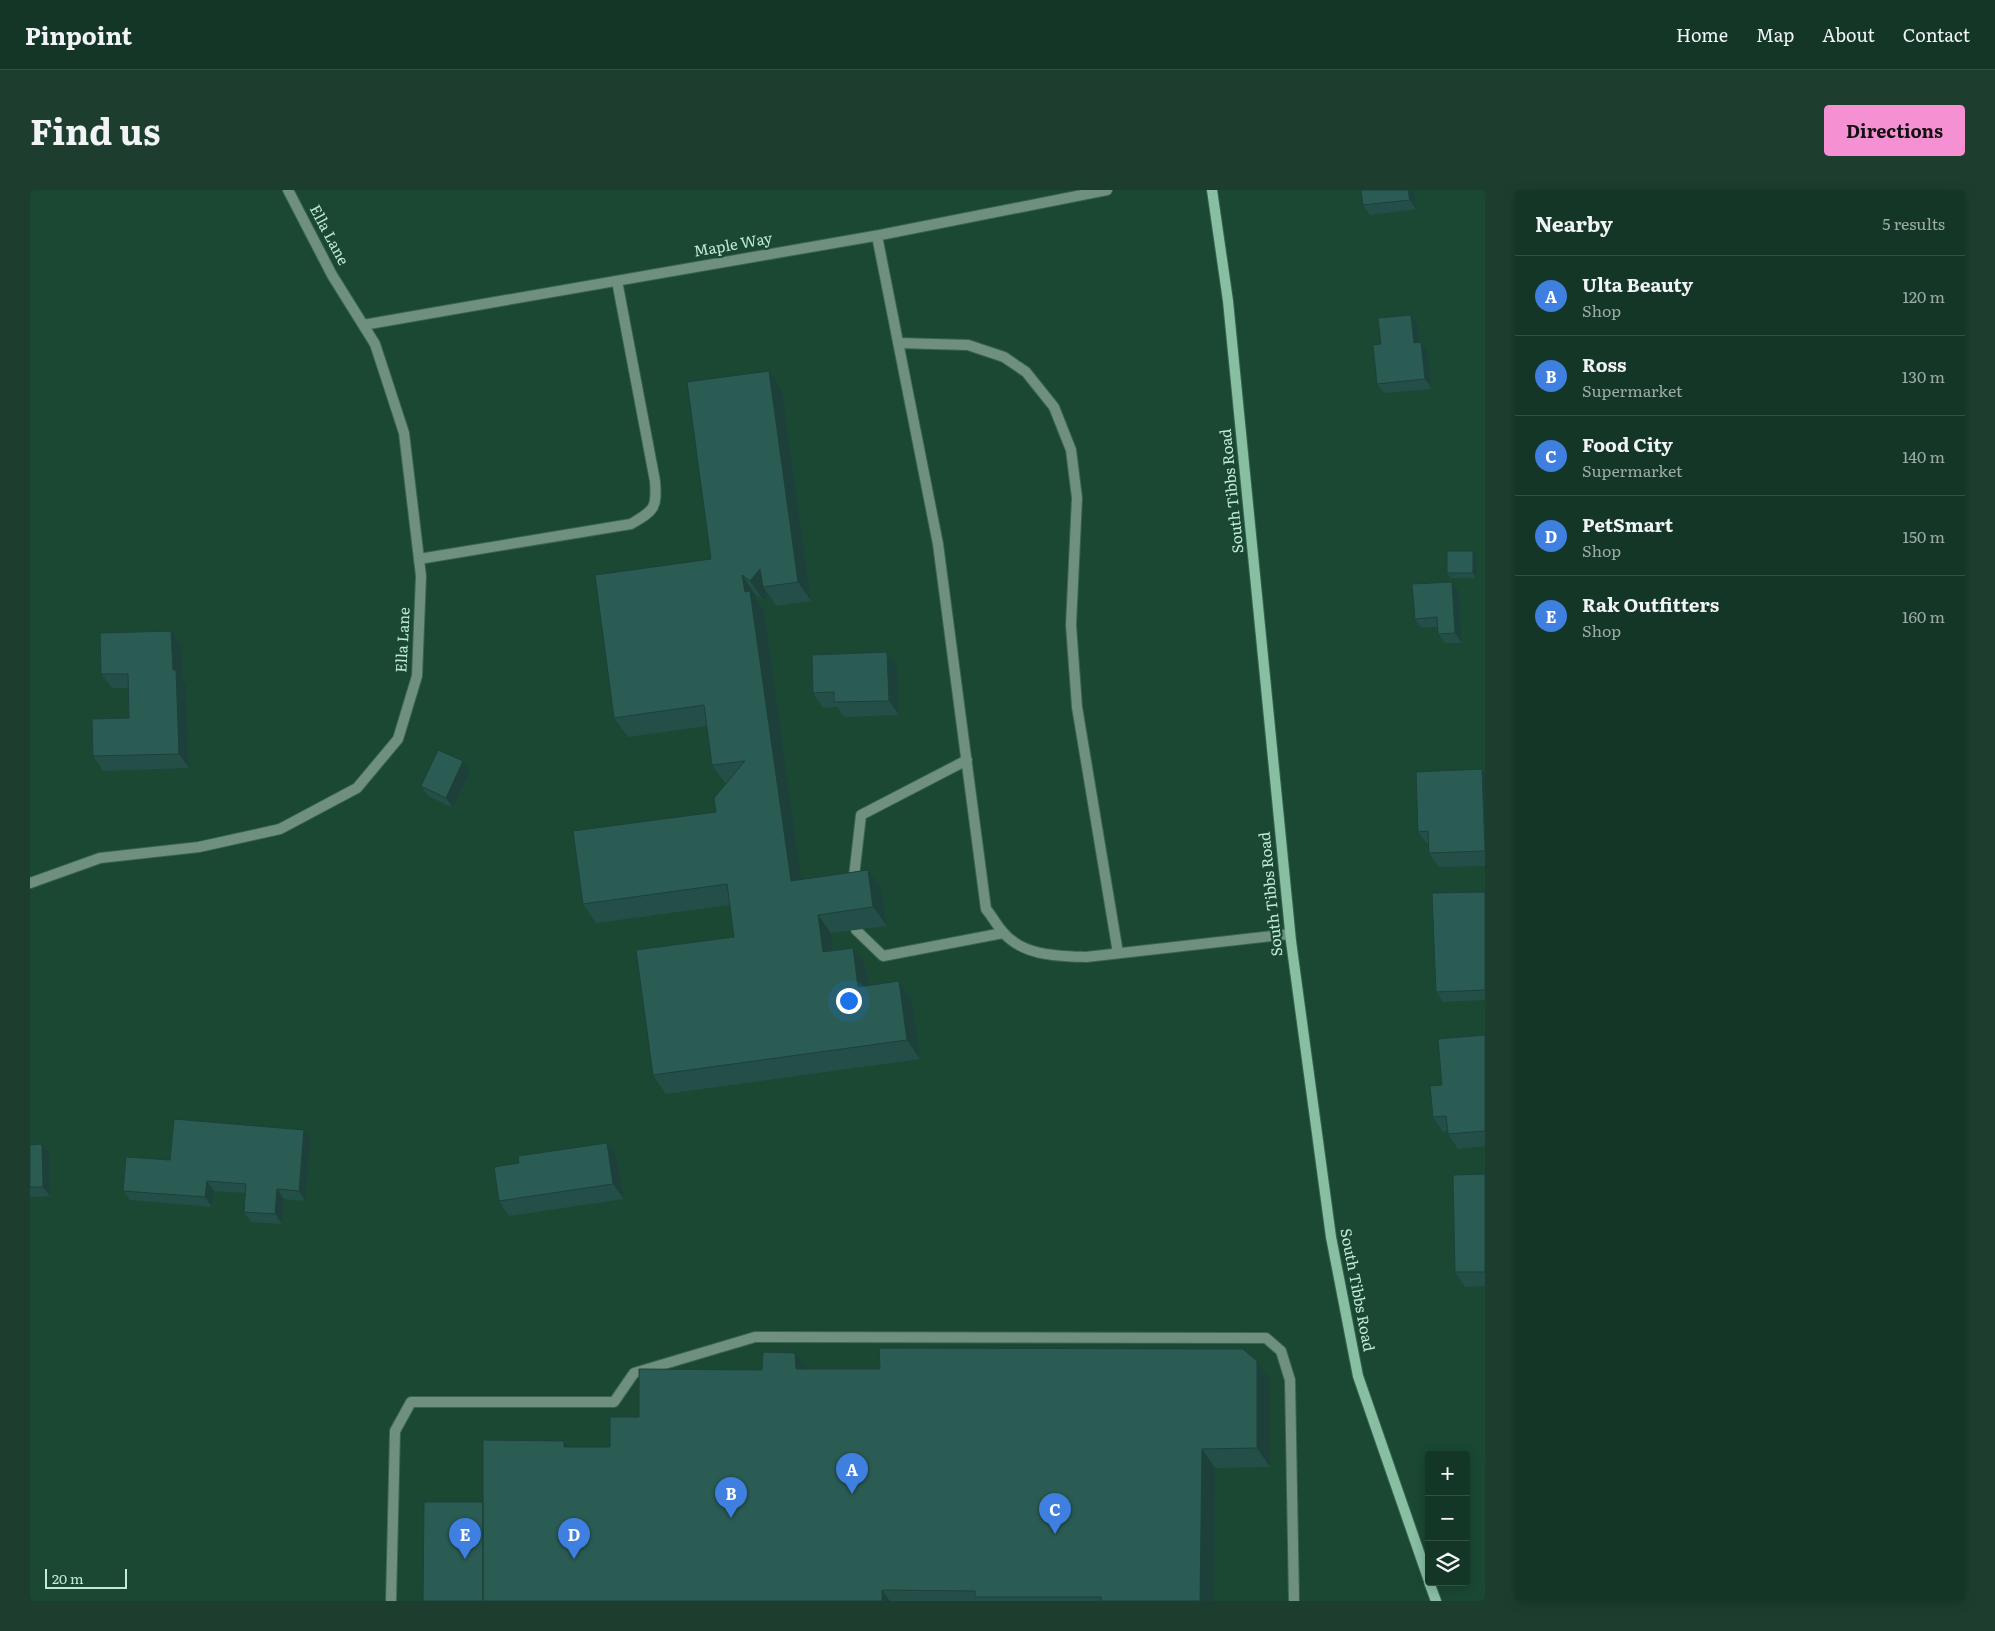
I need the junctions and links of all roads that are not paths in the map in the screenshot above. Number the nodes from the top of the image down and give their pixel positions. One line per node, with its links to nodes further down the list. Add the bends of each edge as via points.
1 (288, 190): 6 (street, Ella Lane)
2 (1108, 190): 4 (street, Maple Way)
3 (1212, 190): 14 (street, South Tibbs Road, via 1228,301)
4 (877, 236): 5 (street, Maple Way); 7 (street)
5 (618, 281): 6 (street, Maple Way); 8 (street, via 655,480 656,501 649,514 632,524)
6 (363, 325): 8 (street, Ella Lane, via 375,344 404,433)
7 (898, 343): 9 (street, via 938,544); 15 (street, via 968,345 1004,357 1026,372 1054,407 1071,450 1077,498 1071,625 1077,707)
8 (419, 560): 10 (street, Ella Lane, via 417,676 398,739 357,788 280,829 199,847 100,858)
9 (967, 760): 11 (street, via 860,815); 13 (street, via 986,909)
10 (30, 883)
11 (852, 893)
12 (856, 930): 13 (street, via 883,956)
13 (1003, 933): 15 (street, via 1023,948 1052,956 1086,957)
14 (1290, 934): 15 (street); 16 (street, South Tibbs Road, via 1330,1237 1358,1376)
15 (1118, 953)
16 (1425, 1570)
17 (1430, 1586): 20 (street, South Tibbs Road)
18 (391, 1601): 19 (street, via 395,1431 411,1402 614,1402 634,1373 754,1337 1266,1338 1281,1351 1290,1380)
19 (1294, 1601)
20 (1436, 1601)

